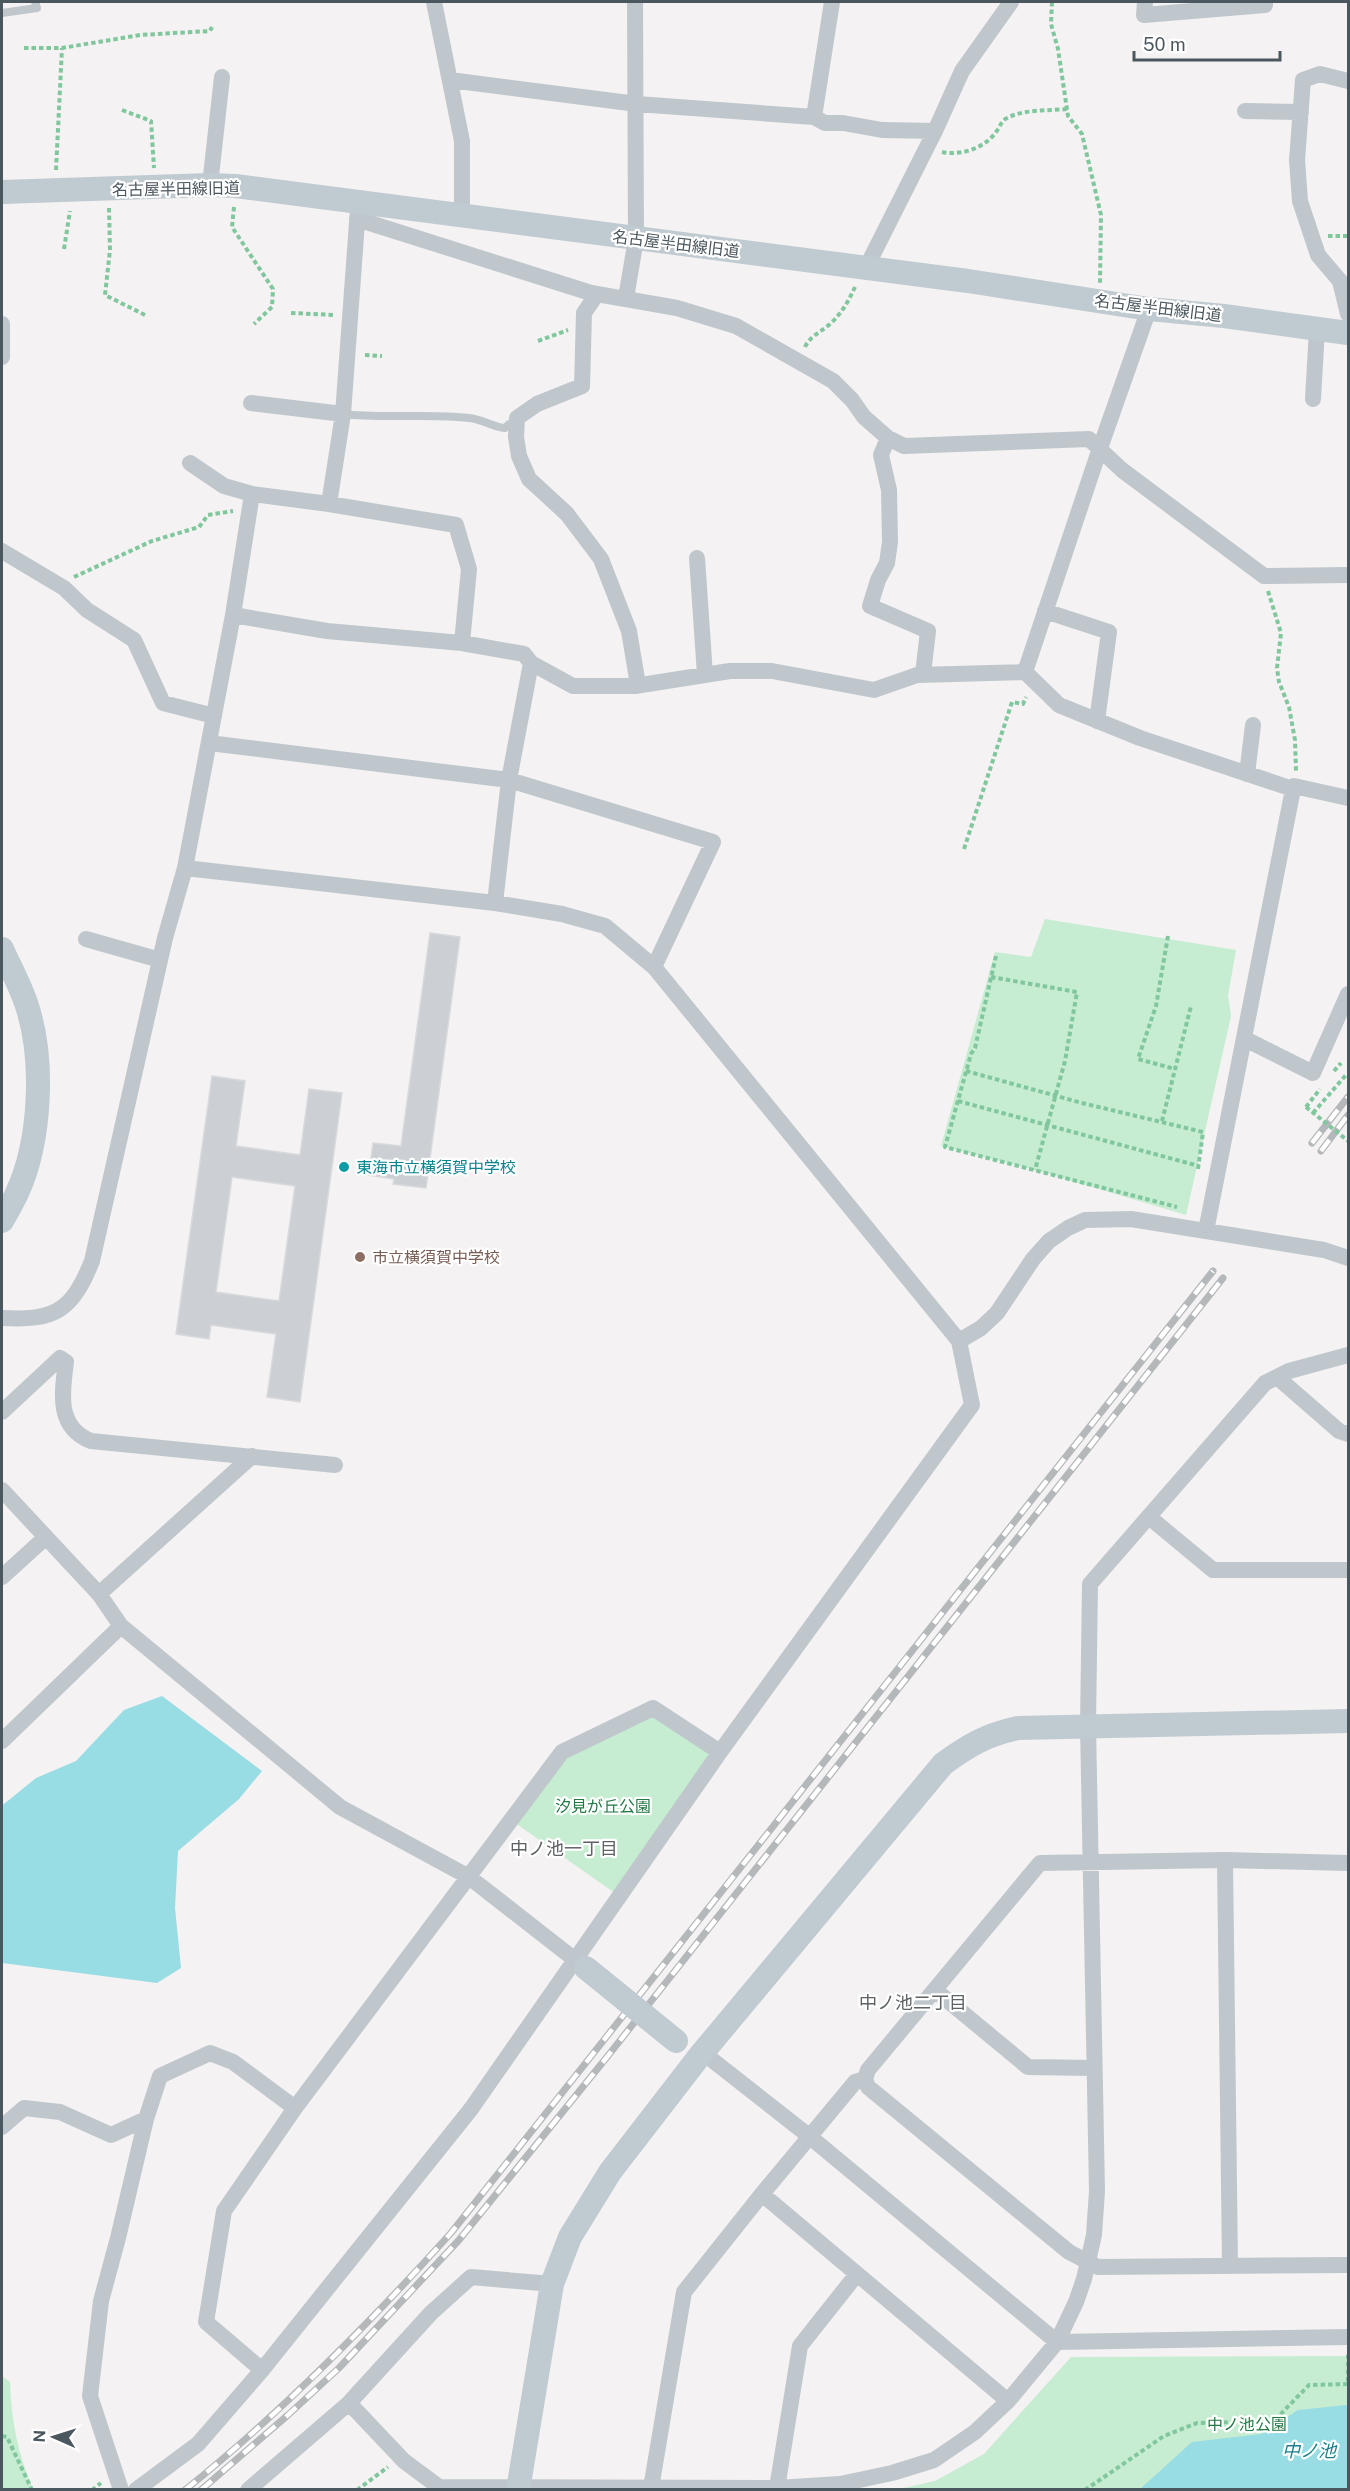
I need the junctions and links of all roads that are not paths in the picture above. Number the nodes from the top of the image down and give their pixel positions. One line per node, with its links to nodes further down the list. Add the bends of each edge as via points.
1 (35, 2): 8 (lane, via 37,8)
2 (434, 2): 10 (street)
3 (635, 2): 12 (street)
4 (832, 2): 15 (street)
5 (1011, 2): 16 (street, via 962,71)
6 (1145, 2): 7 (street, via 1144,15)
7 (1265, 2)
8 (2, 13)
9 (222, 76): 17 (street)
10 (450, 80): 12 (street); 20 (street, via 462,141)
11 (1348, 81): 14 (street, via 1320,74 1304,80)
12 (637, 104): 15 (street); 21 (street)
13 (1245, 111): 14 (street)
14 (1301, 112): 26 (street, via 1297,160 1300,201 1318,255 1340,281)
15 (814, 117): 16 (street, via 825,123 882,130)
16 (935, 131): 22 (street)
17 (210, 185): 18 (street, 名古屋半田線旧道); 19 (street, 名古屋半田線旧道, via 235,186)
18 (2, 192)
19 (358, 211): 20 (street, 名古屋半田線旧道); 23 (street); 33 (street)
20 (462, 215): 21 (street, 名古屋半田線旧道)
21 (636, 239): 22 (street, 名古屋半田線旧道); 24 (street)
22 (863, 268): 25 (street, 名古屋半田線旧道)
23 (597, 294): 24 (street); 34 (street, via 584,313 582,386 537,404 517,418)
24 (626, 298): 35 (street, via 736,326 833,381)
25 (1149, 309): 28 (street, 名古屋半田線旧道); 36 (street)
26 (1348, 314)
27 (2, 324): 30 (street)
28 (1317, 329): 29 (street, 名古屋半田線旧道); 31 (street)
29 (1348, 333)
30 (2, 357)
31 (1313, 399)
32 (251, 403): 33 (street)
33 (343, 414): 34 (lane, via 471,418 505,428); 39 (street)
34 (517, 425): 50 (street, via 519,456 529,479 567,514 600,559 629,631)
35 (888, 438): 36 (street, via 904,446 1089,439); 47 (street, via 881,455 889,490 890,542 870,606 928,631)
36 (1099, 451): 42 (street, via 1268,576); 43 (street)
37 (190, 464): 38 (street, via 224,486)
38 (252, 494): 39 (street); 44 (street)
39 (329, 504): 45 (street, via 456,525 469,569)
40 (2, 551): 51 (street, via 64,588 87,610 134,640 163,703)
41 (697, 558): 48 (street)
42 (1348, 575)
43 (1045, 611): 49 (street); 52 (street, via 1108,632)
44 (233, 615): 45 (street, via 327,632); 51 (street)
45 (462, 643): 46 (street, via 524,654)
46 (531, 663): 50 (street, via 573,686); 56 (street)
47 (922, 674): 48 (street, via 874,690 772,671); 49 (street)
48 (705, 675): 50 (street)
49 (1030, 678): 52 (street, via 1059,705)
50 (638, 685)
51 (214, 717): 54 (street)
52 (1097, 721): 55 (street)
53 (1253, 725): 55 (street)
54 (209, 743): 56 (street); 59 (street)
55 (1247, 774): 66 (street, via 1293,789)
56 (509, 780): 60 (street); 64 (street, via 713,842)
57 (1294, 786): 58 (street)
58 (1348, 798)
59 (185, 868): 60 (street); 63 (street)
60 (495, 903): 64 (street, via 605,926)
61 (86, 939): 63 (street)
62 (2, 949): 67 (street, via 27,1004 36,1053 37,1107 31,1152 18,1192)
63 (160, 960): 70 (street, via 85,1279 69,1303 57,1311 28,1320)
64 (654, 967): 71 (street)
65 (1348, 994): 66 (street, via 1313,1072)
66 (1245, 1039): 68 (street)
67 (2, 1221)
68 (1206, 1231): 69 (street, via 1324,1250); 71 (street, via 1131,1219 1084,1220 1049,1241 997,1312 981,1328)
69 (1348, 1258)
70 (2, 1318)
71 (959, 1341): 88 (street, via 972,1405)
72 (1348, 1355): 73 (street)
73 (1277, 1377): 75 (street, via 1339,1431); 79 (street, via 1265,1383)
74 (2, 1412): 76 (street, via 60,1358 66,1362 62,1392 65,1411 73,1430 81,1437)
75 (1348, 1434)
76 (252, 1456): 77 (street); 83 (street)
77 (335, 1465)
78 (2, 1490): 80 (street)
79 (1149, 1517): 81 (street, via 1213,1570); 86 (street, via 1090,1584)
80 (46, 1537): 82 (street); 83 (street)
81 (1348, 1569)
82 (2, 1577)
83 (99, 1594): 84 (street)
84 (121, 1626): 87 (street); 92 (street, via 340,1807)
85 (1348, 1721): 86 (street)
86 (1088, 1725): 90 (street); 95 (street, via 1018,1728 993,1734 943,1764)
87 (2, 1742)
88 (720, 1752): 92 (street, via 653,1708 562,1752); 93 (street)
89 (1225, 1860): 90 (street); 91 (street); 105 (street)
90 (1091, 1863): 94 (street, via 1040,1863); 96 (street)
91 (1348, 1863)
92 (469, 1877): 93 (street); 98 (street)
93 (580, 1964): 95 (street, bridge, via 676,2041); 110 (street, via 471,2109)
94 (935, 1990): 96 (street, via 1028,2067); 97 (street, via 868,2070)
95 (700, 2055): 101 (street); 107 (street, via 610,2172 570,2237)
96 (1094, 2068): 103 (street, via 1096,2191)
97 (865, 2079): 101 (street, via 855,2082); 103 (street, via 868,2087 1069,2252)
98 (295, 2108): 99 (street, via 233,2062 210,2053 160,2076); 110 (street, via 224,2211 206,2322)
99 (146, 2119): 100 (street, via 111,2135 60,2112 24,2108); 116 (street, via 100,2301 90,2396)
100 (2, 2127)
101 (809, 2136): 102 (street); 109 (street)
102 (762, 2194): 106 (street); 113 (street, via 684,2292)
103 (1088, 2262): 105 (street, via 1098,2267); 109 (street, via 1076,2302)
104 (1348, 2265): 105 (street)
105 (1230, 2266)
106 (857, 2274): 111 (street); 114 (street, via 800,2346)
107 (552, 2284): 112 (street, via 471,2277 431,2313); 115 (street)
108 (1348, 2337): 109 (street)
109 (1057, 2342): 111 (street)
110 (262, 2370): 117 (street, via 198,2444)
111 (1008, 2401): 114 (street, via 975,2432 934,2460 840,2484)
112 (349, 2403): 115 (street, via 400,2457 439,2487); 118 (street)
113 (651, 2488): 114 (street); 115 (street)
114 (777, 2488)
115 (518, 2489)
116 (121, 2490)
117 (135, 2490)
118 (248, 2490)

